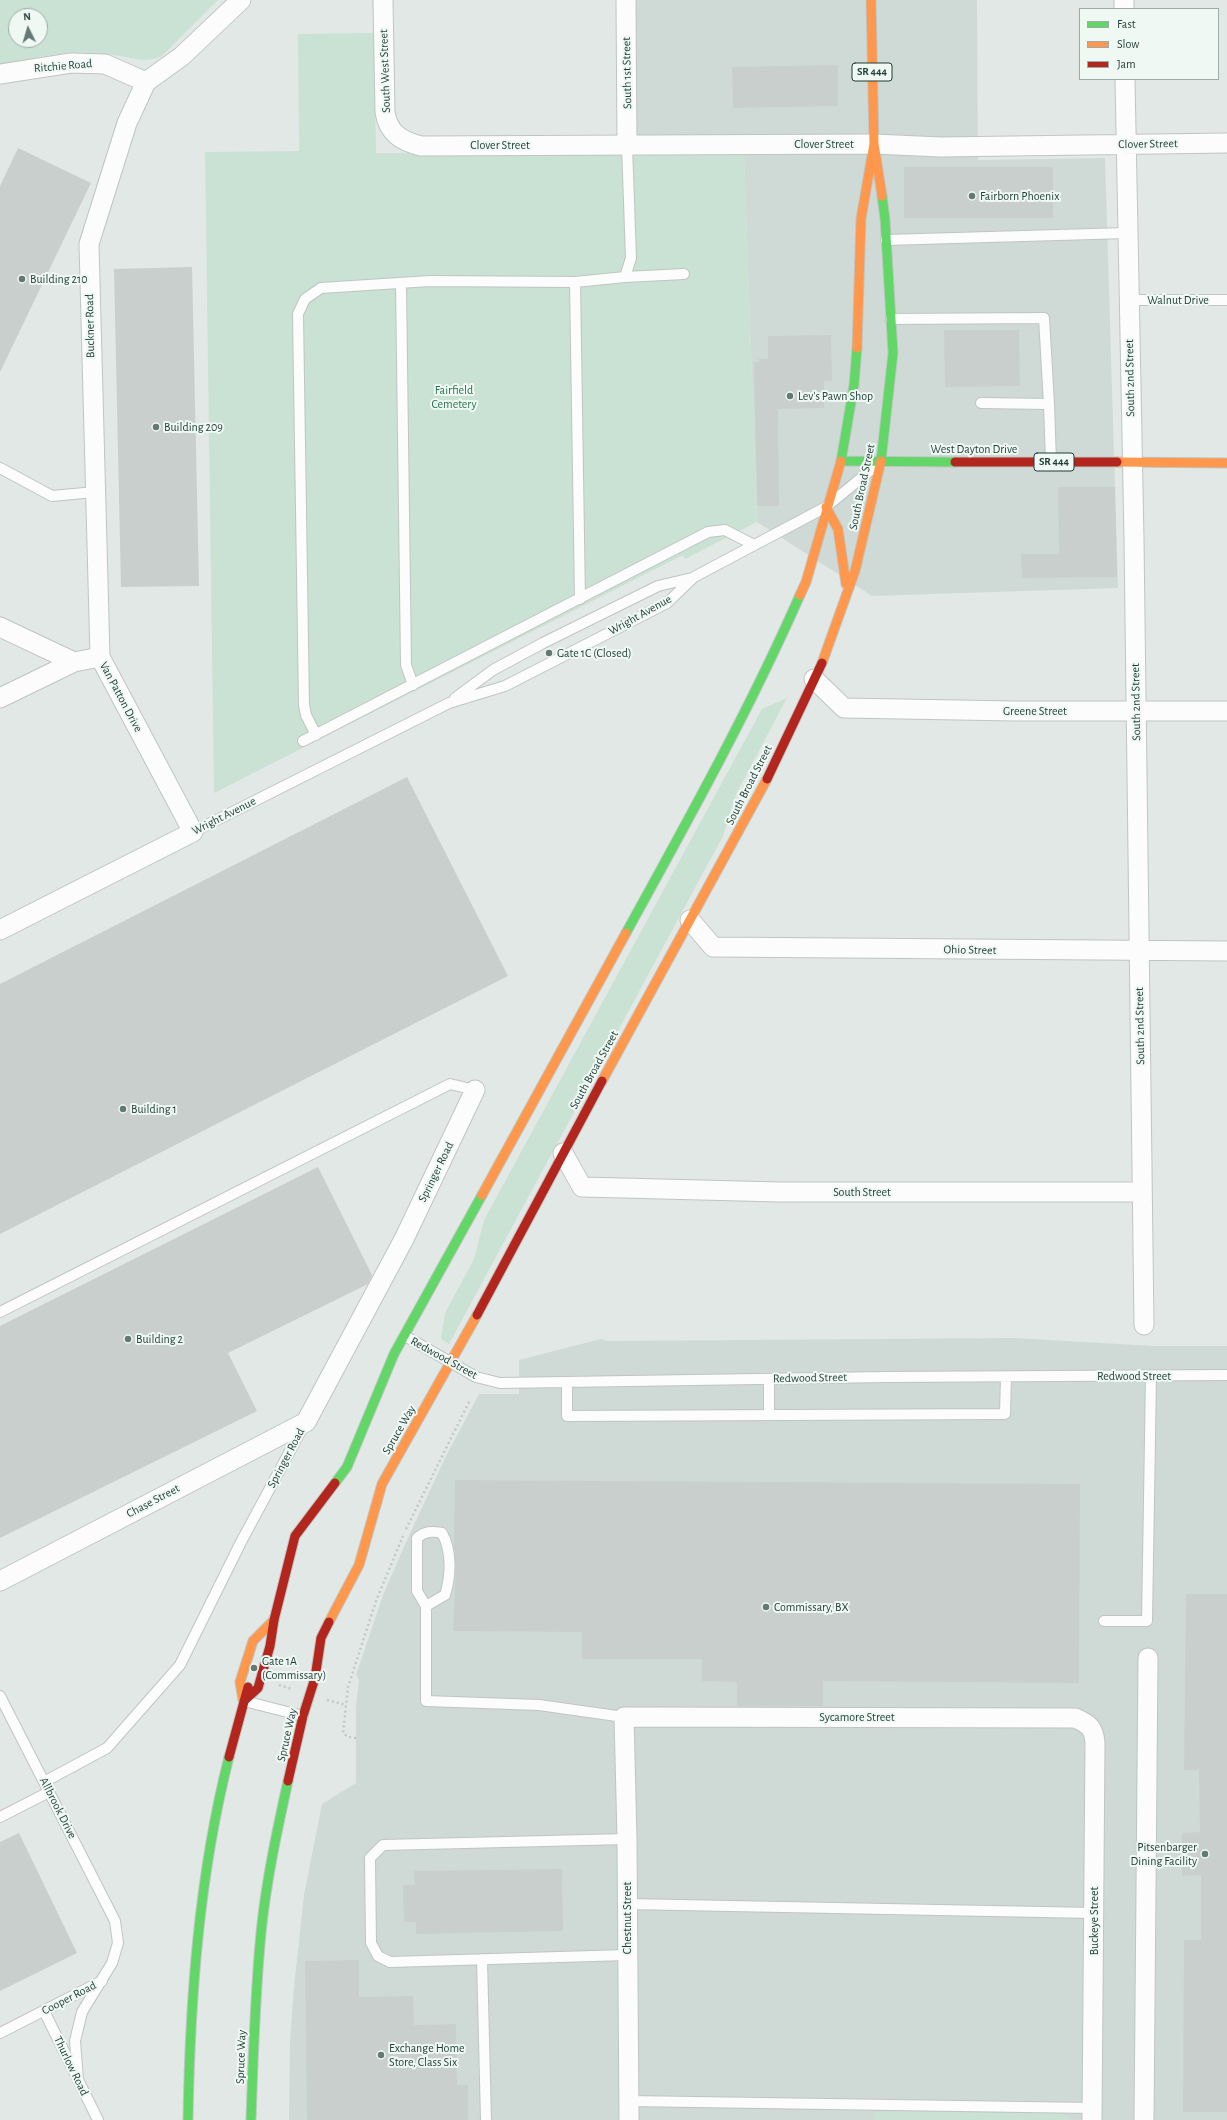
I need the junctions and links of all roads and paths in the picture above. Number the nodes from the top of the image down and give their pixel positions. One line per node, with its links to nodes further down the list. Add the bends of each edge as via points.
1 (241, 0): 7 (street, Buckner Road, via 182,56)
2 (383, 0): 12 (street, South West Street, via 387,124 398,138)
3 (626, 0): 11 (street, South 1st Street)
4 (871, 0): 9 (street, South Broad Street / SR 444)
5 (2, 78): 7 (street, Ritchie Road, via 72,63 104,64)
6 (1125, 80): 10 (street, South 2nd Street)
7 (146, 82): 30 (street, Buckner Road, via 127,123 90,244)
8 (1227, 143): 10 (street, Clover Street)
9 (874, 144): 10 (street, Clover Street); 11 (street, Clover Street); 14 (street, South Broad Street / SR 444); 25 (street, South Broad Street / SR 444, via 861,219 855,378)
10 (1126, 144): 13 (street, South 2nd Street)
11 (628, 145): 12 (street, Clover Street); 16 (lane, via 631,258)
12 (421, 146)
13 (1127, 233): 14 (lane); 19 (street, South 2nd Street)
14 (886, 240): 21 (street, South Broad Street / SR 444)
15 (684, 274): 16 (lane)
16 (625, 277): 17 (lane)
17 (575, 282): 18 (lane, via 446,280); 35 (lane)
18 (401, 284): 40 (lane, via 406,665); 45 (lane, via 321,288 305,299 298,314 304,705)
19 (1128, 300): 20 (lane, Walnut Drive); 27 (street, South 2nd Street)
20 (1227, 300)
21 (891, 319): 23 (lane, via 1044,318); 24 (street, South Broad Street / SR 444, via 893,353)
22 (980, 403): 23 (lane)
23 (1049, 404): 26 (lane)
24 (882, 461): 25 (street, West Dayton Drive / SR 444); 26 (street, West Dayton Drive / SR 444); 31 (lane, Wright Avenue); 34 (street, South Broad Street)
25 (841, 462): 31 (street, South Broad Street)
26 (1051, 462): 27 (street, West Dayton Drive / SR 444)
27 (1131, 463): 28 (street, West Dayton Drive / SR 444); 43 (street, South 2nd Street)
28 (1227, 463)
29 (0, 468): 30 (lane, via 52,496)
30 (94, 492): 37 (street, Buckner Road)
31 (826, 507): 32 (lane, Wright Avenue); 34 (street, via 838,529 844,556); 57 (street, South Broad Street, via 806,582 775,653 704,791)
32 (754, 545): 33 (lane, Wright Avenue); 35 (lane, via 725,530 708,532)
33 (694, 577): 42 (lane, Wright Avenue, via 658,586 543,643 494,670); 42 (lane, Wright Avenue, via 667,603 505,686)
34 (847, 594): 39 (street, South Broad Street, via 824,659)
35 (580, 599): 40 (lane)
36 (0, 627): 38 (street)
37 (100, 658): 38 (street, Van Patton Drive); 47 (street, Van Patton Drive)
38 (74, 662): 41 (street, Van Patton Drive)
39 (814, 679): 43 (street, Greene Street, via 844,708); 48 (street, South Broad Street, via 765,783)
40 (412, 685): 45 (lane)
41 (0, 698)
42 (449, 703): 47 (lane, Wright Avenue)
43 (1136, 711): 44 (street, Greene Street); 50 (street, South 2nd Street)
44 (1227, 711)
45 (316, 735): 46 (lane)
46 (303, 741)
47 (193, 832): 49 (street, Wright Avenue)
48 (690, 920): 50 (street, Ohio Street, via 713,947); 53 (street, South Broad Street)
49 (0, 930)
50 (1139, 951): 51 (street, Ohio Street); 54 (street, South 2nd Street)
51 (1227, 951)
52 (475, 1090): 55 (lane, via 450,1084); 67 (street, Springer Road, via 404,1239)
53 (563, 1153): 54 (street, South Street, via 582,1187 780,1192); 58 (street, South Broad Street)
54 (1142, 1192): 56 (street, South 2nd Street)
55 (0, 1312)
56 (1144, 1325)
57 (405, 1336): 58 (lane, Redwood Street); 73 (street, South Broad Street, via 394,1354 347,1467 295,1536 274,1620 260,1643)
58 (450, 1364): 63 (street, South Broad Street); 64 (lane, Redwood Street, via 476,1377 500,1383)
59 (1227, 1375): 60 (lane, Redwood Street)
60 (1151, 1376): 61 (lane, Redwood Street); 70 (lane, via 1147,1621)
61 (1006, 1377): 62 (lane, Redwood Street); 66 (lane, via 1005,1414)
62 (769, 1379): 64 (lane, Redwood Street); 66 (lane)
63 (440, 1382): 74 (street, Spruce Way, via 382,1484 359,1565 321,1638 315,1678)
64 (567, 1382): 66 (lane, via 567,1416)
65 (470, 1400): 77 (path, via 407,1525 376,1601 348,1687 343,1732 348,1737)
66 (769, 1415)
67 (306, 1422): 68 (street, Chase Street); 78 (lane, Springer Road, via 180,1665 107,1748)
68 (0, 1581)
69 (426, 1606): 69 (lane, via 445,1595 449,1582 448,1544 442,1533 433,1531 423,1532 417,1538 417,1591); 75 (lane, via 426,1701 539,1705)
70 (1104, 1621)
71 (1148, 1658): 97 (street)
72 (0, 1696): 78 (lane, Allbrook Drive)
73 (244, 1702): 74 (lane); 94 (street, via 222,1786 200,1924 190,2034)
74 (303, 1716): 95 (street, Spruce Way, via 275,1841 261,1931)
75 (624, 1717): 76 (street, Sycamore Street, via 1075,1718); 81 (street, Chestnut Street)
76 (1090, 1724): 83 (street, Buckeye Street, via 1095,1743)
77 (356, 1738)
78 (44, 1782): 79 (lane, Allbrook Drive)
79 (49, 1792): 80 (lane); 84 (lane, Allbrook Drive)
80 (0, 1817)
81 (627, 1839): 82 (street, Chestnut Street); 86 (lane, via 383,1844 370,1858 371,1943 378,1956 390,1962)
82 (627, 1904): 83 (lane); 85 (street, Chestnut Street)
83 (1094, 1913): 92 (street, Buckeye Street)
84 (115, 1921): 87 (lane, Cooper Road, via 118,1944 112,1963)
85 (627, 1955): 86 (lane); 91 (street, Chestnut Street)
86 (482, 1959): 96 (lane)
87 (102, 1981): 88 (lane, Cooper Road); 90 (lane, via 82,2012 75,2041)
88 (44, 2011): 89 (lane, Cooper Road); 90 (lane, Thurlow Road)
89 (0, 2033)
90 (78, 2080): 93 (lane, Thurlow Road)
91 (628, 2111): 92 (lane)
92 (1092, 2114)
93 (98, 2120)
94 (188, 2120)
95 (251, 2120)
96 (486, 2120)
97 (1144, 2120)

